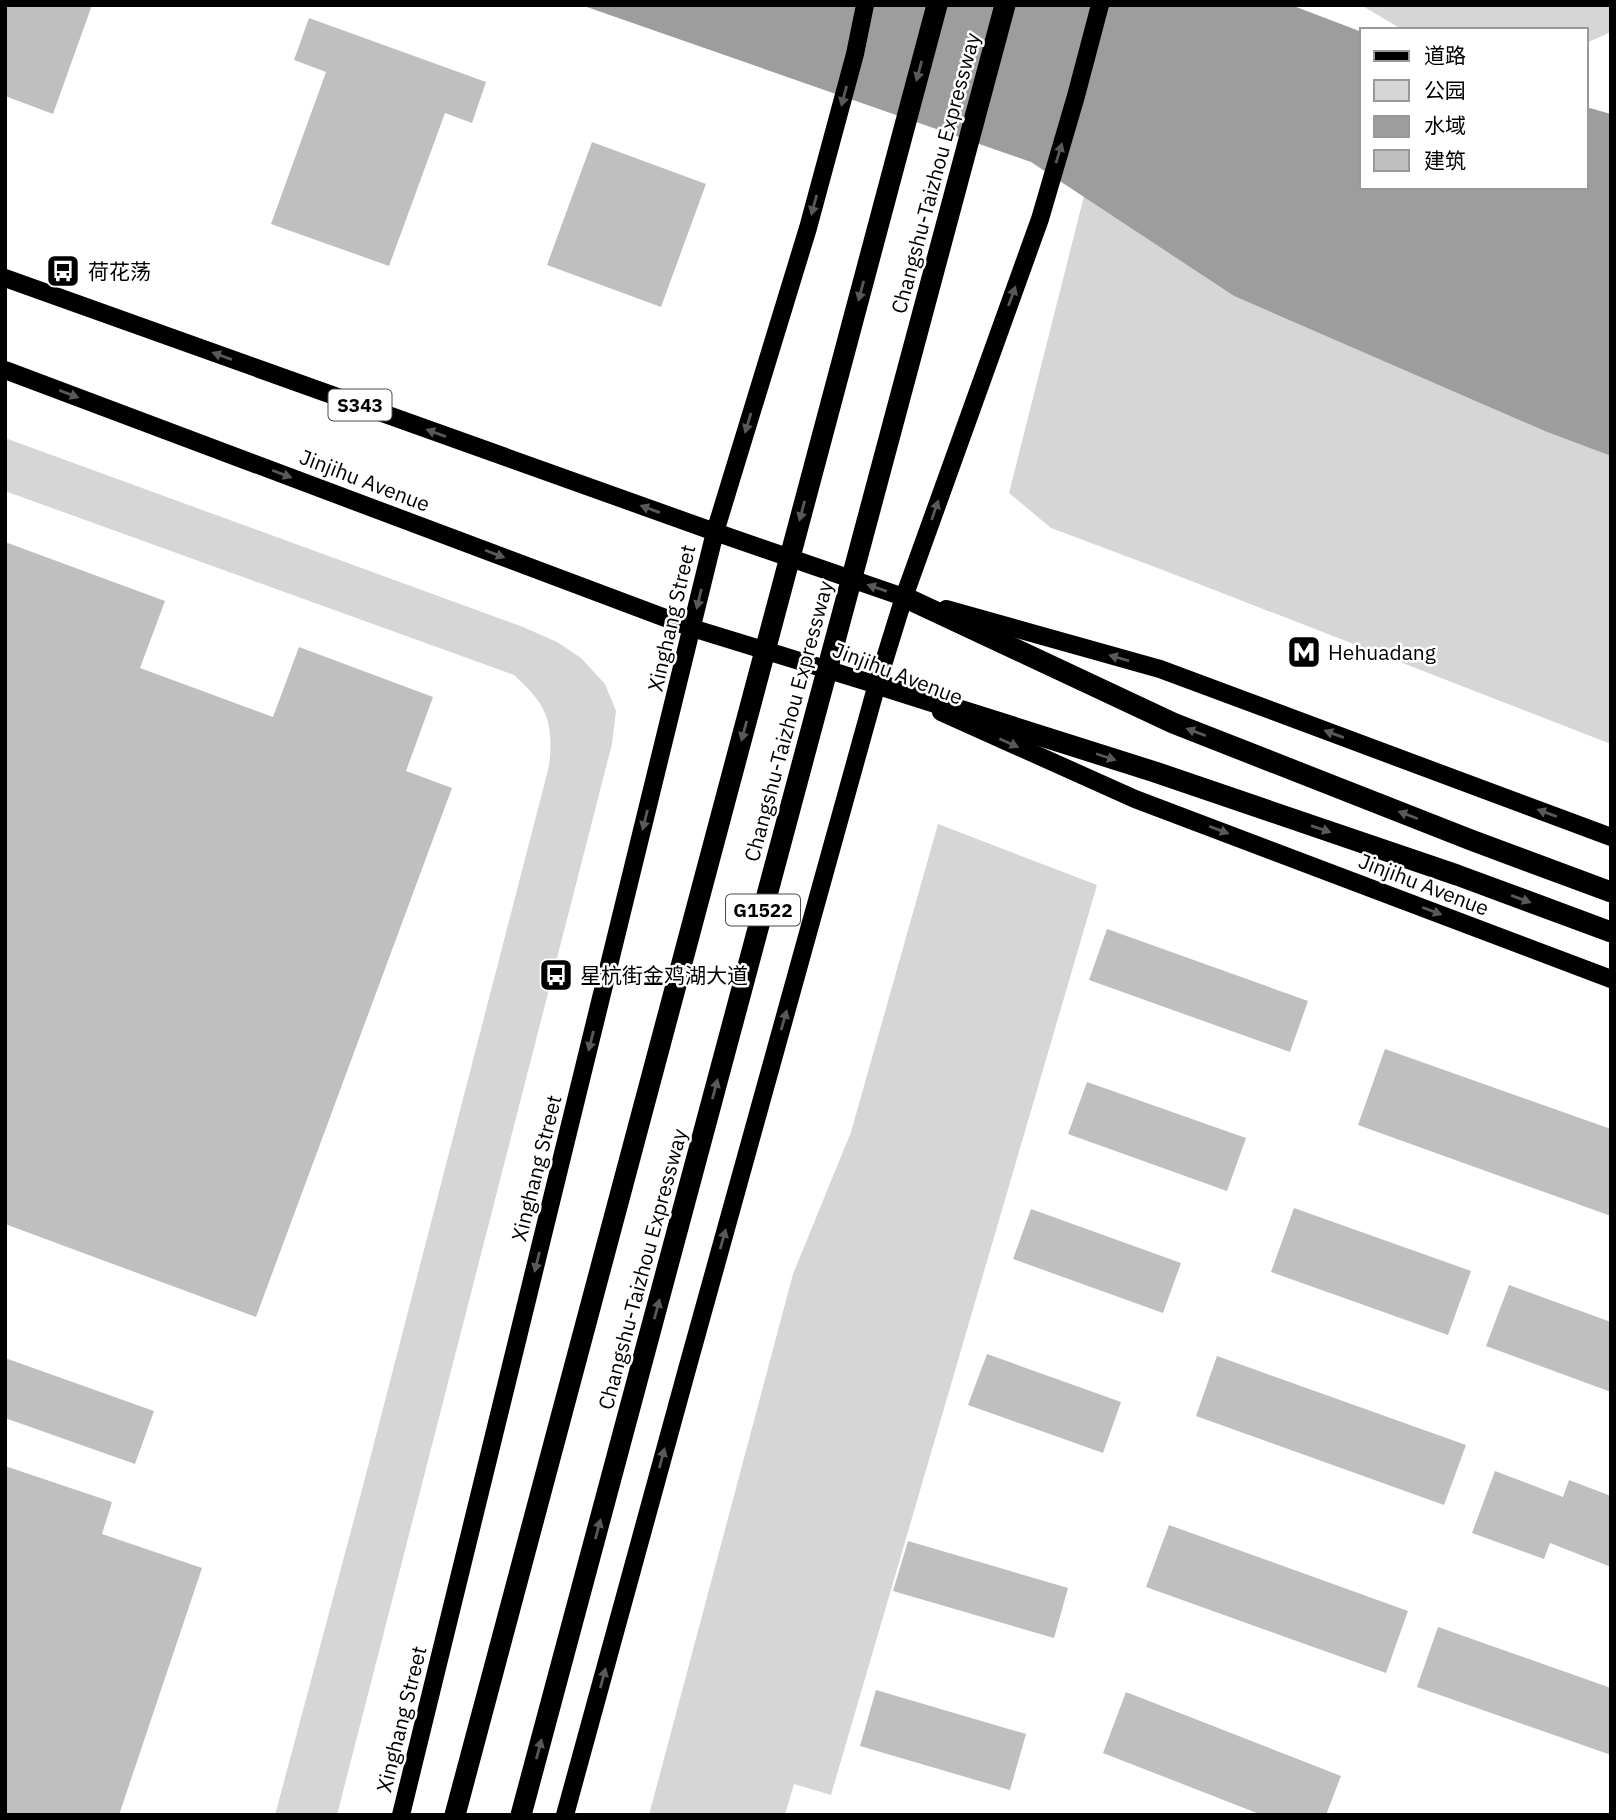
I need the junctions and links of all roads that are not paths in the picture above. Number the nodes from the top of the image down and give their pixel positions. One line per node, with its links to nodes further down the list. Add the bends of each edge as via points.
1 (865, 5): 7 (main road, Xinghang Street, one-way to 7, via 808,228)
2 (937, 5): 16 (highway, Changshu-Taizhou Expressway / G1522, one-way to 16)
3 (1005, 5): 17 (highway, Changshu-Taizhou Expressway / G1522, one-way to 3)
4 (1100, 5): 8 (main road, one-way to 4, via 1040,219)
5 (5, 278): 7 (main road, S343, one-way to 5)
6 (5, 370): 9 (main road, Jinjihu Avenue, one-way to 9)
7 (715, 532): 8 (main road, one-way to 7); 9 (main road, Xinghang Street, one-way to 9)
8 (904, 597): 10 (main road); 11 (main road, one-way to 8, via 1160,669); 12 (highway, one-way to 8, via 1173,723)
9 (692, 628): 10 (main road, Jinjihu Avenue); 15 (main road, Xinghang Street, one-way to 15)
10 (877, 684): 13 (highway, one-way to 13, via 1156,772); 14 (main road, Jinjihu Avenue, one-way to 14, via 1135,799); 18 (main road, one-way to 10)
11 (1611, 837)
12 (1611, 892)
13 (1611, 932)
14 (1611, 979)
15 (401, 1815)
16 (455, 1815)
17 (522, 1815)
18 (565, 1815)

